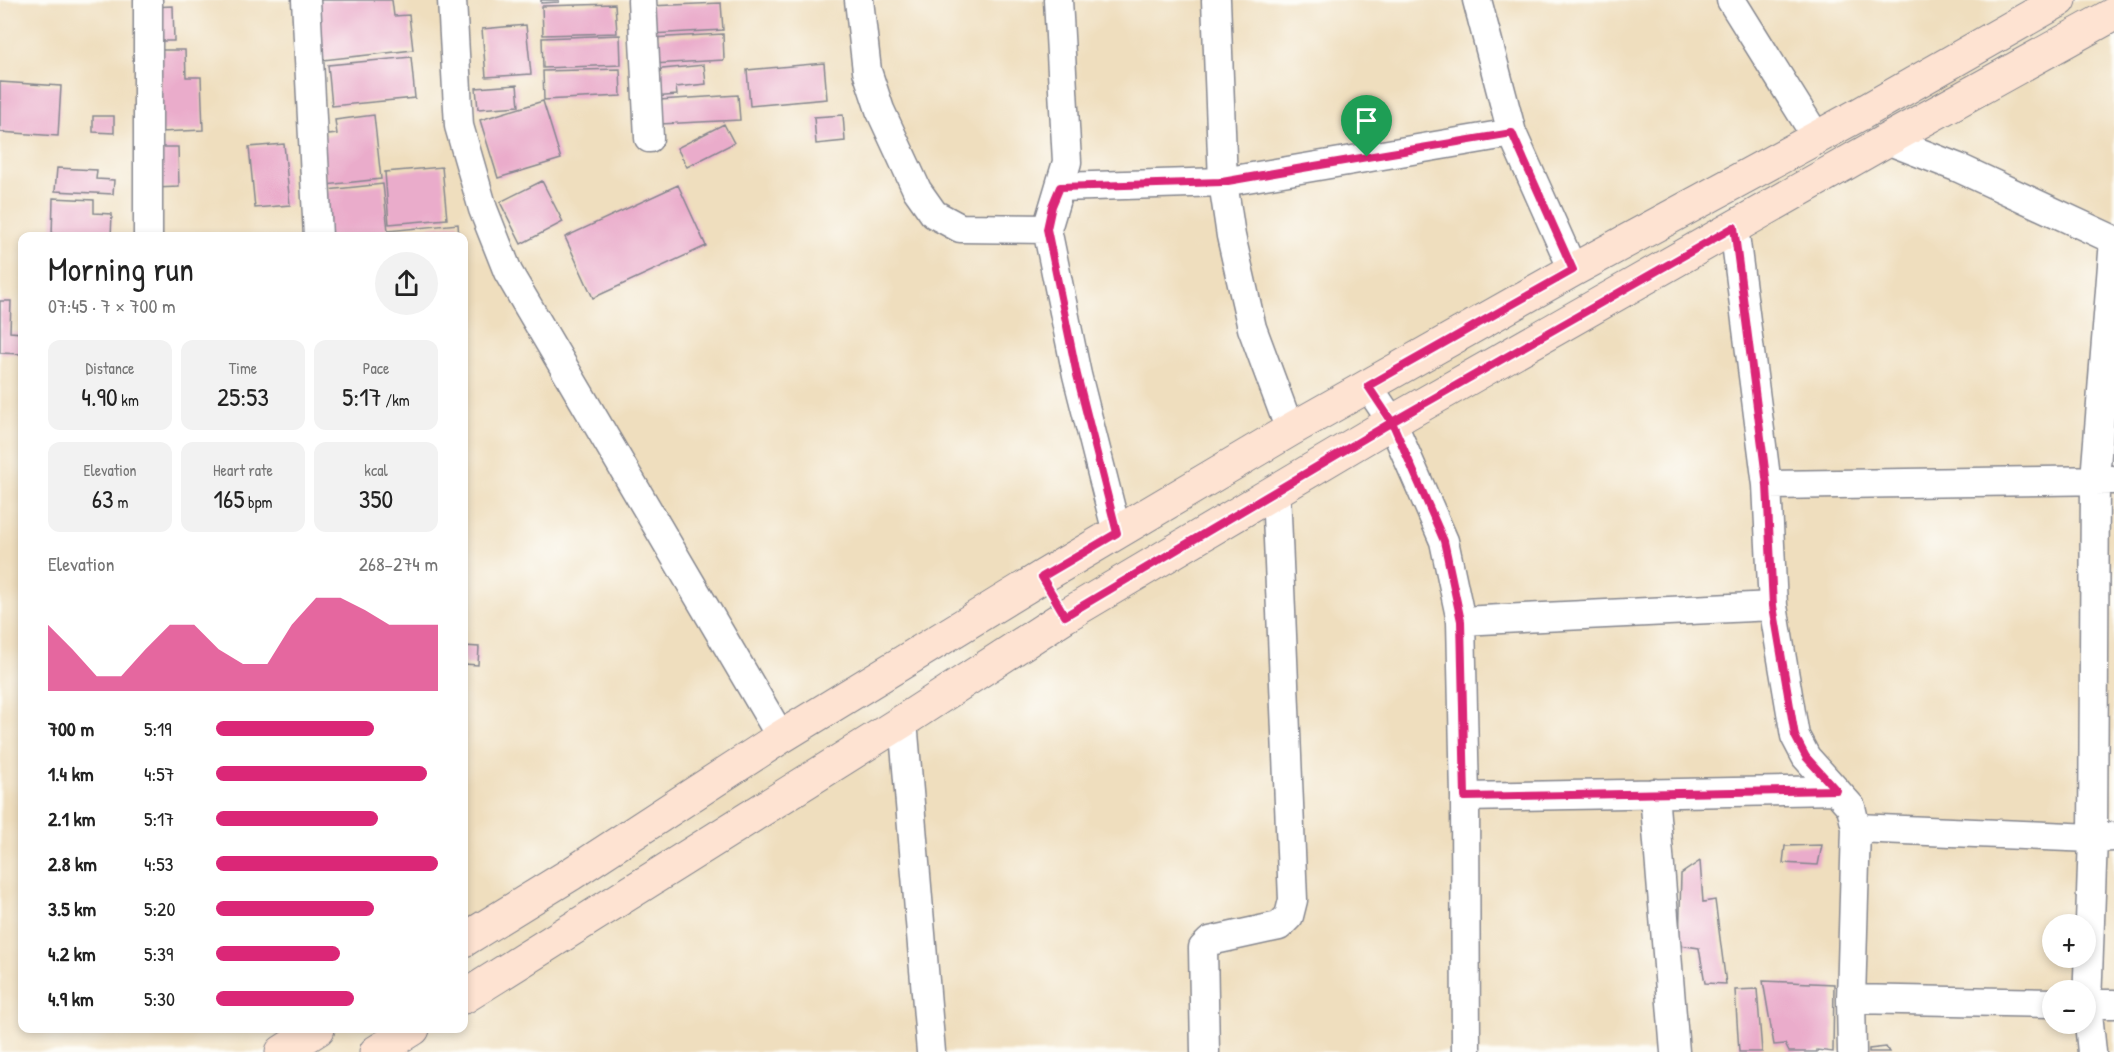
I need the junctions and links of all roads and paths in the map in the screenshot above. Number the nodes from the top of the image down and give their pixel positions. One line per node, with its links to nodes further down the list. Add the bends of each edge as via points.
1 (148, 0): 20 (street)
2 (306, 0): 21 (street)
3 (452, 0): 36 (street, via 459,126 483,208 508,272)
4 (642, 0): 13 (street)
5 (860, 0): 19 (street, via 867,71 880,110 917,190 934,214 960,228)
6 (1058, 0): 17 (street, via 1066,162)
7 (1216, 0): 16 (street)
8 (1477, 0): 12 (street)
9 (1731, 0): 14 (street)
10 (2060, 0): 14 (main road)
11 (2114, 14): 15 (main road)
12 (1512, 133): 16 (street); 23 (street)
13 (649, 138)
14 (1817, 138): 23 (main road)
15 (1887, 140): 18 (main road); 22 (street, via 1959,168)
16 (1222, 182): 17 (street); 26 (street, via 1252,327)
17 (1060, 187): 19 (street)
18 (1734, 227): 25 (main road); 28 (street)
19 (1047, 229): 30 (street, via 1077,375)
20 (148, 232)
21 (318, 232)
22 (2114, 240): 27 (street)
23 (1573, 270): 24 (main road)
24 (1368, 386): 25 (street); 26 (main road)
25 (1392, 422): 29 (main road); 34 (street, via 1444,541)
26 (1290, 430): 30 (main road)
27 (2105, 480): 28 (street); 41 (street)
28 (1767, 485): 32 (street)
29 (1276, 491): 33 (main road); 53 (street, via 1293,900 1289,915 1279,926 1210,941 1203,948)
30 (1117, 533): 31 (main road)
31 (1042, 577): 33 (main road); 36 (main road)
32 (1773, 606): 34 (street); 37 (street, via 1795,736 1806,757)
33 (1065, 616): 35 (main road)
34 (1461, 621): 39 (street)
35 (903, 721): 44 (main road); 52 (street)
36 (781, 737): 42 (main road)
37 (1836, 790): 38 (street); 40 (street, via 1851,807)
38 (1654, 793): 39 (street); 55 (street)
39 (1465, 797): 54 (street)
40 (1856, 828): 41 (street); 45 (street)
41 (2104, 838): 43 (street)
42 (468, 938)
43 (2096, 986)
44 (468, 994)
45 (1851, 999): 46 (street); 56 (street)
46 (2042, 1003)
47 (312, 1033): 50 (main road)
48 (407, 1033): 51 (main road)
49 (2093, 1034): 57 (street)
50 (282, 1052)
51 (376, 1052)
52 (931, 1052)
53 (1205, 1052)
54 (1466, 1052)
55 (1675, 1052)
56 (1852, 1052)
57 (2092, 1052)

